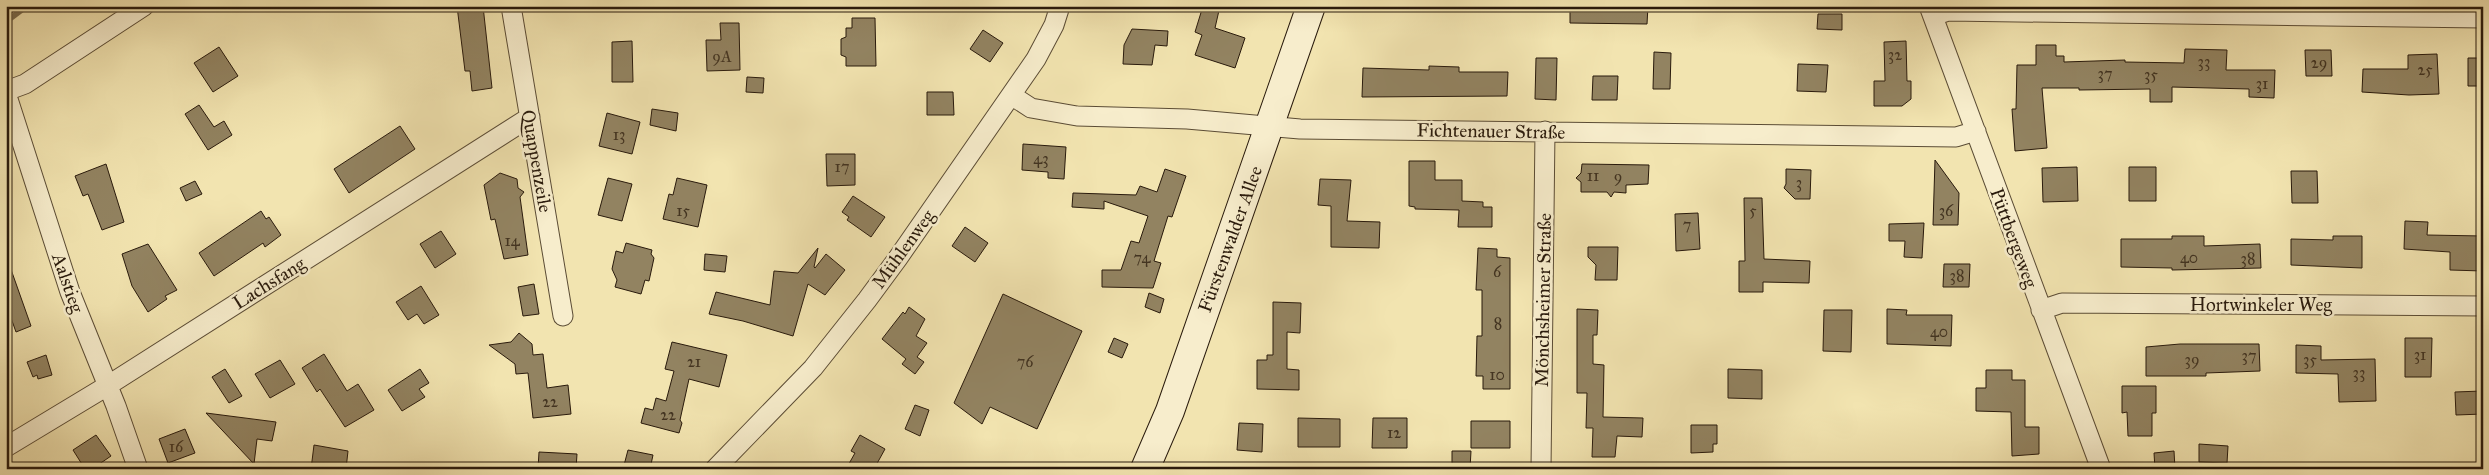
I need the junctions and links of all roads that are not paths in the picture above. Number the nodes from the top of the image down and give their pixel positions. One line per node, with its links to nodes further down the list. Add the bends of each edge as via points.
1 (144, 6): 7 (street, via 25,84)
2 (511, 6): 9 (street, Quappenzeile)
3 (1060, 6): 8 (street, Mühlenweg, via 1036,59)
4 (1311, 6): 10 (main road, Fürstenwalder Allee)
5 (1931, 11): 6 (street); 12 (street, Püttbergeweg)
6 (2483, 18)
7 (6, 92): 16 (street, Aalstieg, via 70,292)
8 (1011, 95): 10 (street, Fichtenauer Straße, via 1031,108 1077,116 1187,119); 19 (street, Mühlenweg, via 898,258 825,352)
9 (530, 117): 15 (street, Quappenzeile); 16 (street, Lachsfang)
10 (1270, 127): 11 (street, Fichtenauer Straße); 20 (main road, Fürstenwalder Allee, via 1170,411)
11 (1545, 131): 12 (street, Fichtenauer Straße, via 1956,137); 21 (street, Mönchsheimer Straße)
12 (1976, 131): 14 (street, Püttbergeweg)
13 (2483, 306): 14 (street, Hortwinkeler Weg, via 2062,303)
14 (2040, 310): 22 (street, Püttbergeweg)
15 (563, 316)
16 (107, 386): 17 (street, Lachsfang); 18 (street, Aalstieg)
17 (6, 447)
18 (138, 469)
19 (715, 469)
20 (1145, 469)
21 (1541, 469)
22 (2101, 469)

